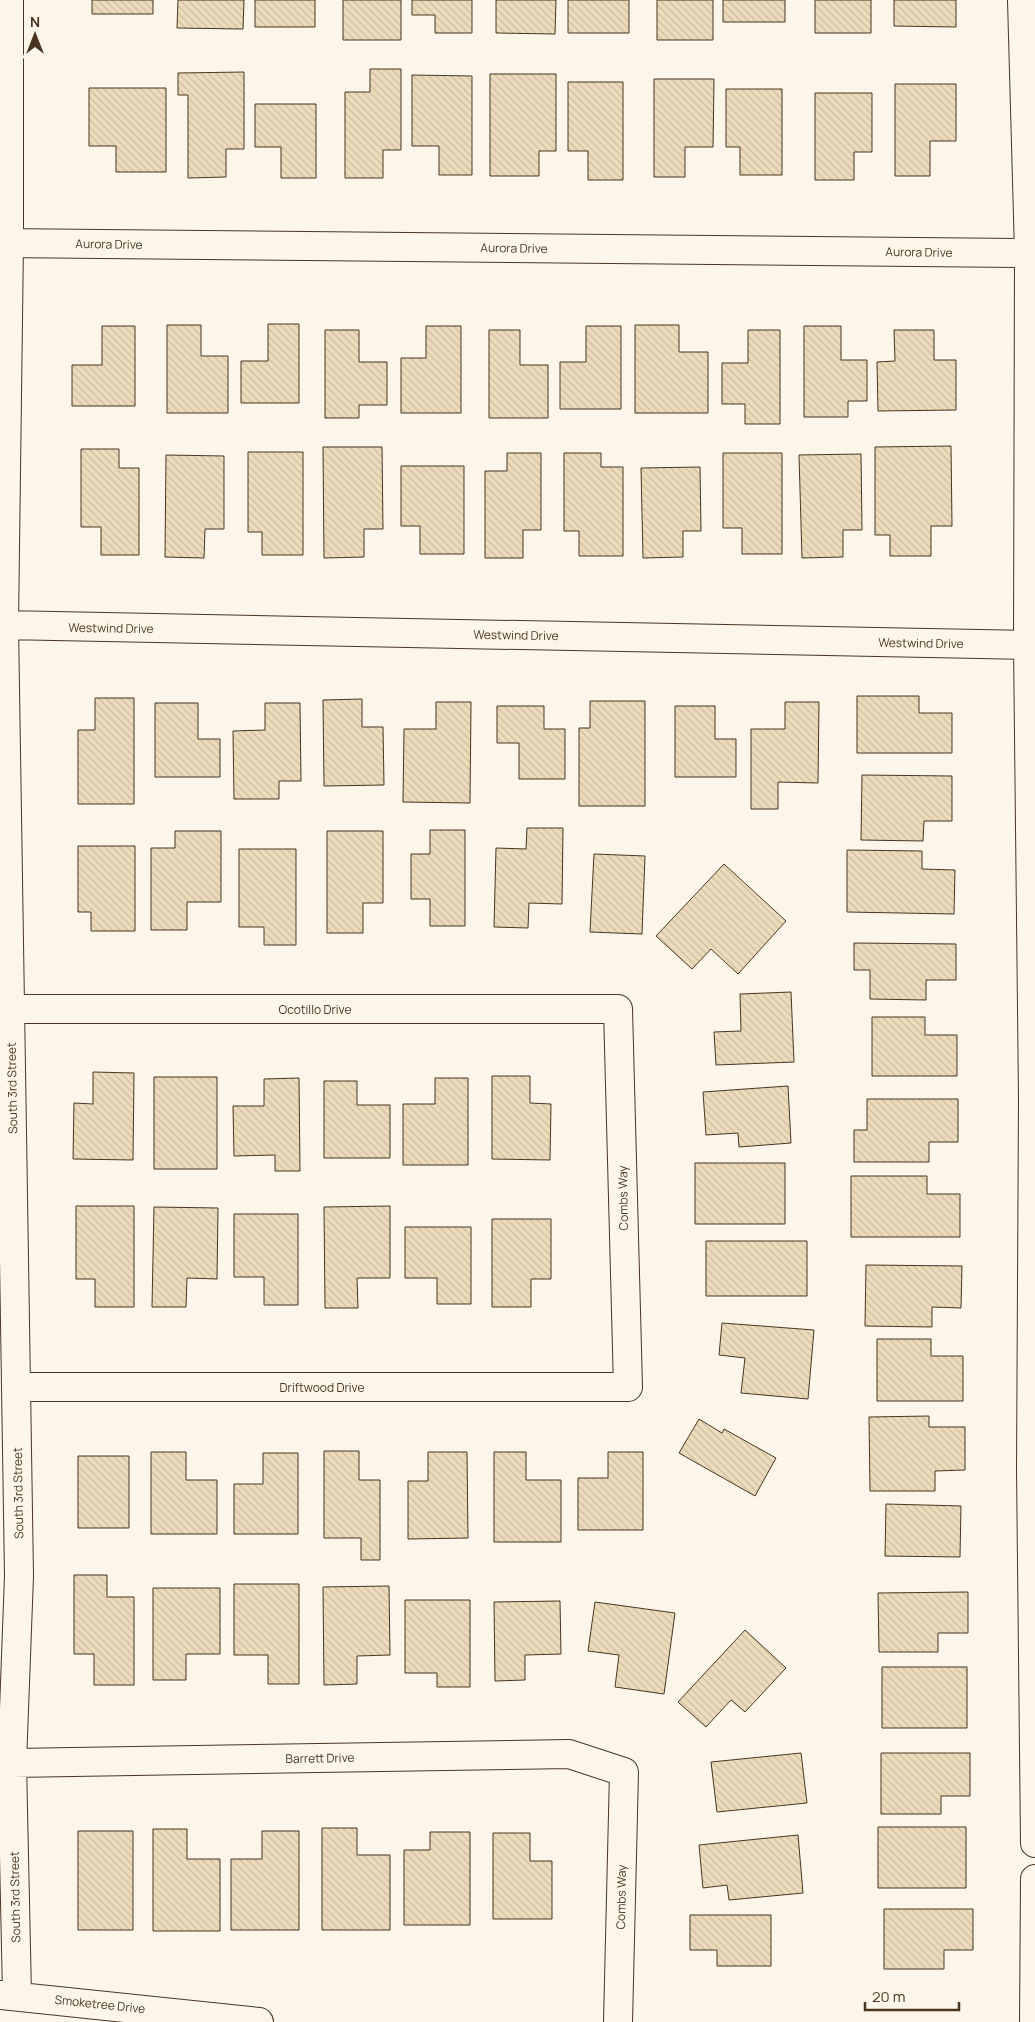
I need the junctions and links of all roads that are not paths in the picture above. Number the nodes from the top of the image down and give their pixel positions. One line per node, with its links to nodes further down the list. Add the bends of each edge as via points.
1 (8, 0): 3 (street, South 3rd Street)
2 (1022, 0): 4 (street)
3 (4, 243): 4 (street, Aurora Drive); 5 (street, South 3rd Street)
4 (1029, 253): 6 (street)
5 (4, 625): 6 (street, Westwind Drive); 7 (street, South 3rd Street)
6 (1028, 644): 9 (street)
7 (11, 1009): 8 (street, Ocotillo Drive); 10 (street, South 3rd Street)
8 (618, 1009): 11 (street, Combs Way)
9 (1034, 1099): 12 (street)
10 (17, 1387): 11 (street, Driftwood Drive); 13 (street, South 3rd Street)
11 (628, 1388)
12 (1033, 1469): 16 (street)
13 (10, 1576): 14 (street, South 3rd Street)
14 (12, 1763): 15 (street, Barrett Drive, via 569,1754); 18 (street, South 3rd Street)
15 (624, 1772): 20 (street, Combs Way)
16 (1035, 1843)
17 (1035, 1879): 21 (street)
18 (9, 1995): 19 (street, Smoketree Drive)
19 (258, 2022)
20 (618, 2022)
21 (1034, 2022)

